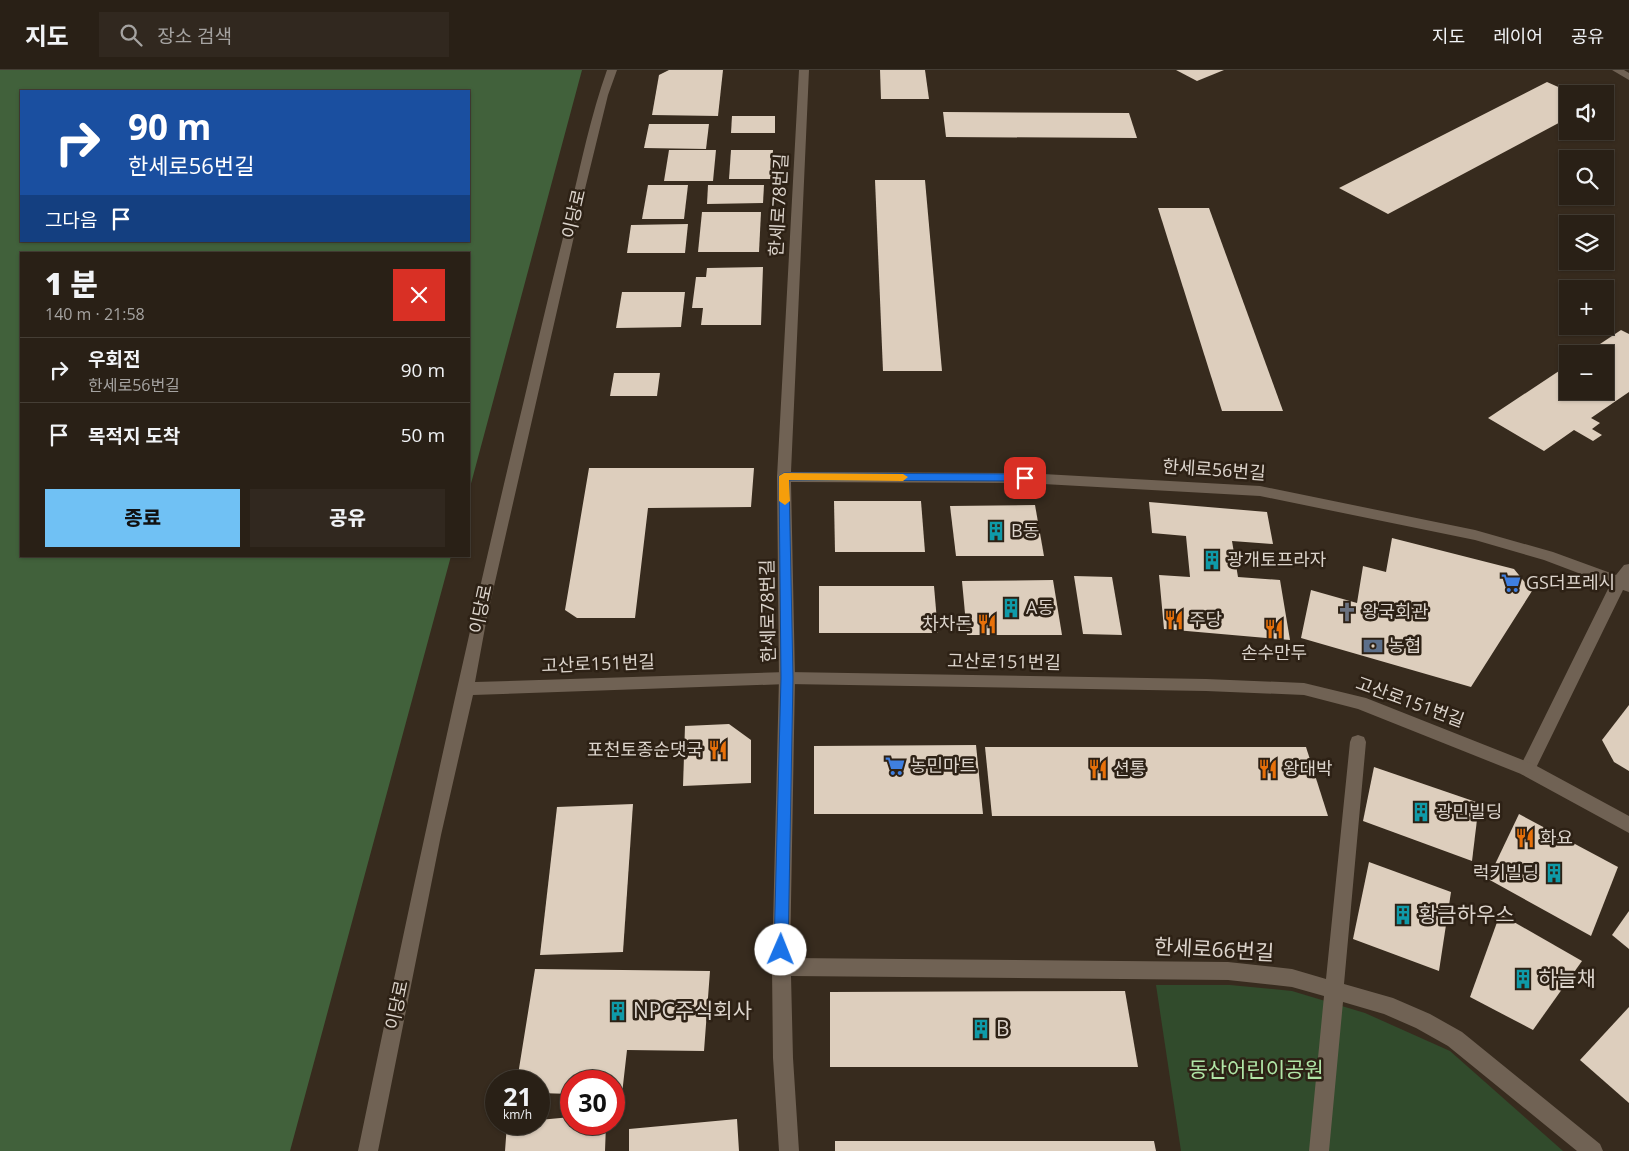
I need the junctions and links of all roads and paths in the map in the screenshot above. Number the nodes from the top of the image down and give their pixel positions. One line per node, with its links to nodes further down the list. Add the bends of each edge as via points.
1 (612, 70): 9 (street, 이당로, via 507,492)
2 (804, 70): 5 (street, 한세로78번길)
3 (1617, 70): 4 (street)
4 (1629, 77)
5 (784, 476): 7 (street, 한세로56번길, via 1025,478 1260,491 1475,535 1548,556); 8 (street, 한세로78번길)
6 (1629, 569): 7 (street)
7 (1624, 584): 11 (street)
8 (787, 678): 9 (street, 고산로151번길); 11 (street, 고산로151번길, via 1304,689 1360,703); 13 (street, 한세로78번길)
9 (466, 689): 15 (street, 이당로, via 432,835)
10 (1358, 742): 14 (street)
11 (1527, 769): 12 (street, 고산로151번길)
12 (1629, 825)
13 (780, 967): 14 (street, 한세로66번길, via 1228,971 1292,978); 16 (street, 한세로78번길)
14 (1334, 990): 17 (street); 18 (street, 한세로66번길, via 1386,1005 1455,1039)
15 (368, 1151)
16 (789, 1151)
17 (1319, 1151)
18 (1593, 1151)

